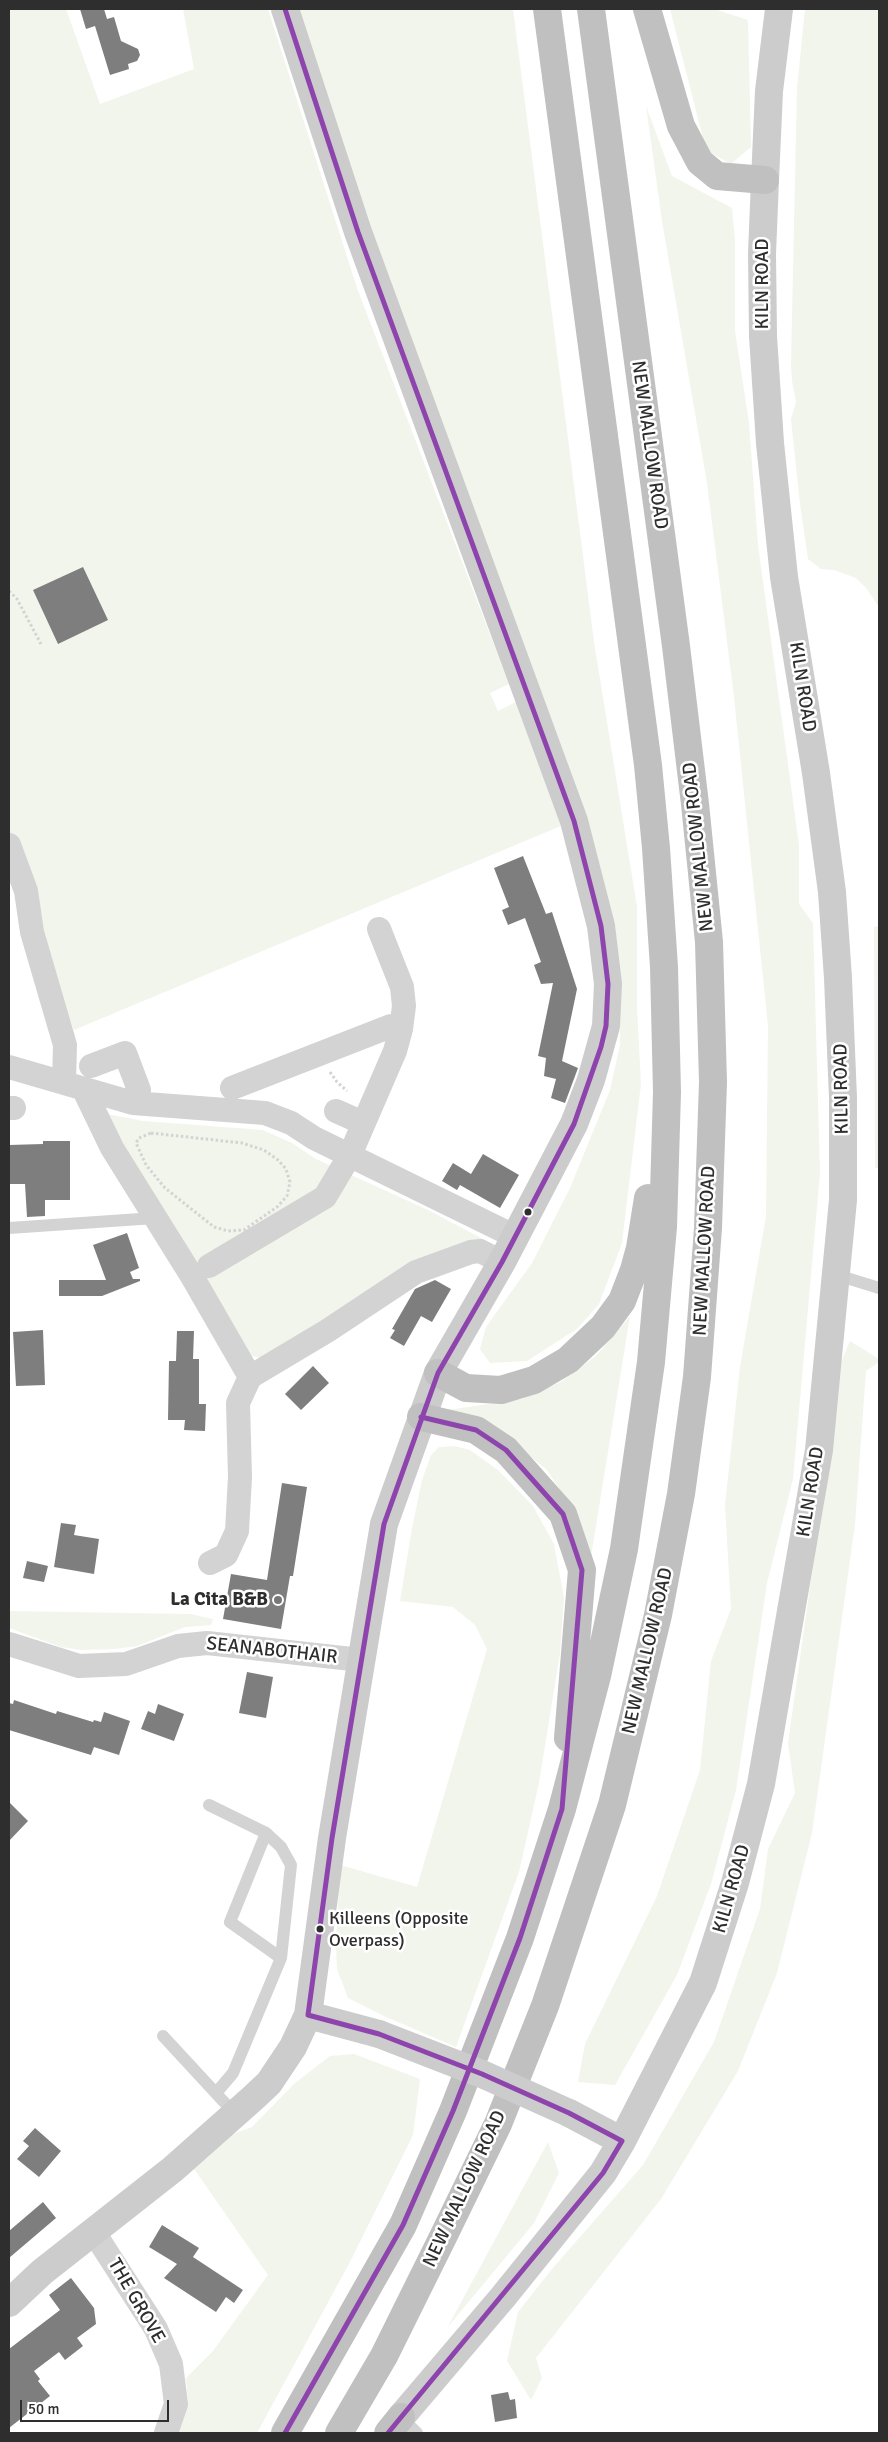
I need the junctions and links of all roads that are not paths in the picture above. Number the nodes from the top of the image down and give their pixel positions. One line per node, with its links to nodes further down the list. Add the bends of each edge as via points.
1 (285, 9): 21 (street, via 358,232 574,820 601,926 607,963 606,1026 591,1080 574,1124)
2 (547, 9): 9 (highway, via 648,765)
3 (591, 9): 46 (highway, NEW MALLOW ROAD, via 676,646 709,942 712,1092 708,1228 697,1377 681,1494 658,1615 612,1805 548,1997 498,2124 384,2356)
4 (648, 9): 6 (highway, via 681,126 700,162 716,176)
5 (779, 9): 6 (street, KILN ROAD, via 769,92)
6 (765, 180): 24 (street, KILN ROAD, via 763,336 770,443 784,577 832,892 838,978 843,1200)
7 (9, 844): 13 (street, via 26,891 32,932 65,1045)
8 (379, 929): 10 (street, via 402,987)
9 (666, 1004): 26 (highway, via 647,1209 634,1270 622,1301 603,1327 568,1360 517,1386 501,1390 474,1390); 33 (highway, via 665,1189 651,1362 624,1549 597,1676)
10 (401, 1029): 14 (street, via 391,1026); 17 (street)
11 (91, 1066): 15 (street, via 125,1053 139,1090)
12 (9, 1067): 13 (street)
13 (73, 1086): 15 (street); 19 (street)
14 (232, 1088)
15 (137, 1103): 18 (street, via 265,1113 292,1123 314,1138)
16 (336, 1112): 17 (street)
17 (368, 1113): 18 (street)
18 (350, 1155): 21 (street); 23 (street, via 325,1197)
19 (155, 1218): 20 (lane); 27 (street)
20 (9, 1228)
21 (516, 1237): 22 (street)
22 (502, 1262): 26 (street); 27 (street, via 480,1252 471,1252 416,1272)
23 (209, 1266)
24 (837, 1274): 25 (lane); 40 (street, KILN ROAD, via 819,1450 760,1784 735,1883 704,1983)
25 (879, 1288)
26 (438, 1373): 28 (street)
27 (250, 1377): 29 (street, via 238,1403 240,1477 237,1531 226,1555)
28 (421, 1417): 31 (street, via 384,1524); 33 (highway, via 476,1430 506,1450 563,1514 582,1570)
29 (210, 1563)
30 (9, 1644): 31 (street, SEANABOTHAIR, via 79,1666 126,1664 178,1646 207,1643)
31 (361, 1660): 36 (street)
32 (209, 1805): 34 (lane)
33 (562, 1809): 45 (highway, via 517,1947 454,2111 403,2225)
34 (266, 1834): 35 (lane, via 281,1847 291,1865); 35 (lane, via 230,1922)
35 (281, 1958): 38 (lane, via 233,2073)
36 (308, 2016): 39 (street, via 269,2083); 40 (street, bridge, via 379,2034 482,2074)
37 (163, 2036): 38 (lane)
38 (216, 2093): 39 (lane)
39 (236, 2115): 41 (street)
40 (622, 2141): 43 (street, KILN ROAD, via 603,2173)
41 (93, 2231): 42 (street); 44 (street, THE GROVE, via 156,2329 171,2364 176,2404)
42 (9, 2303)
43 (402, 2428)
44 (166, 2433)
45 (285, 2433)
46 (339, 2433)

